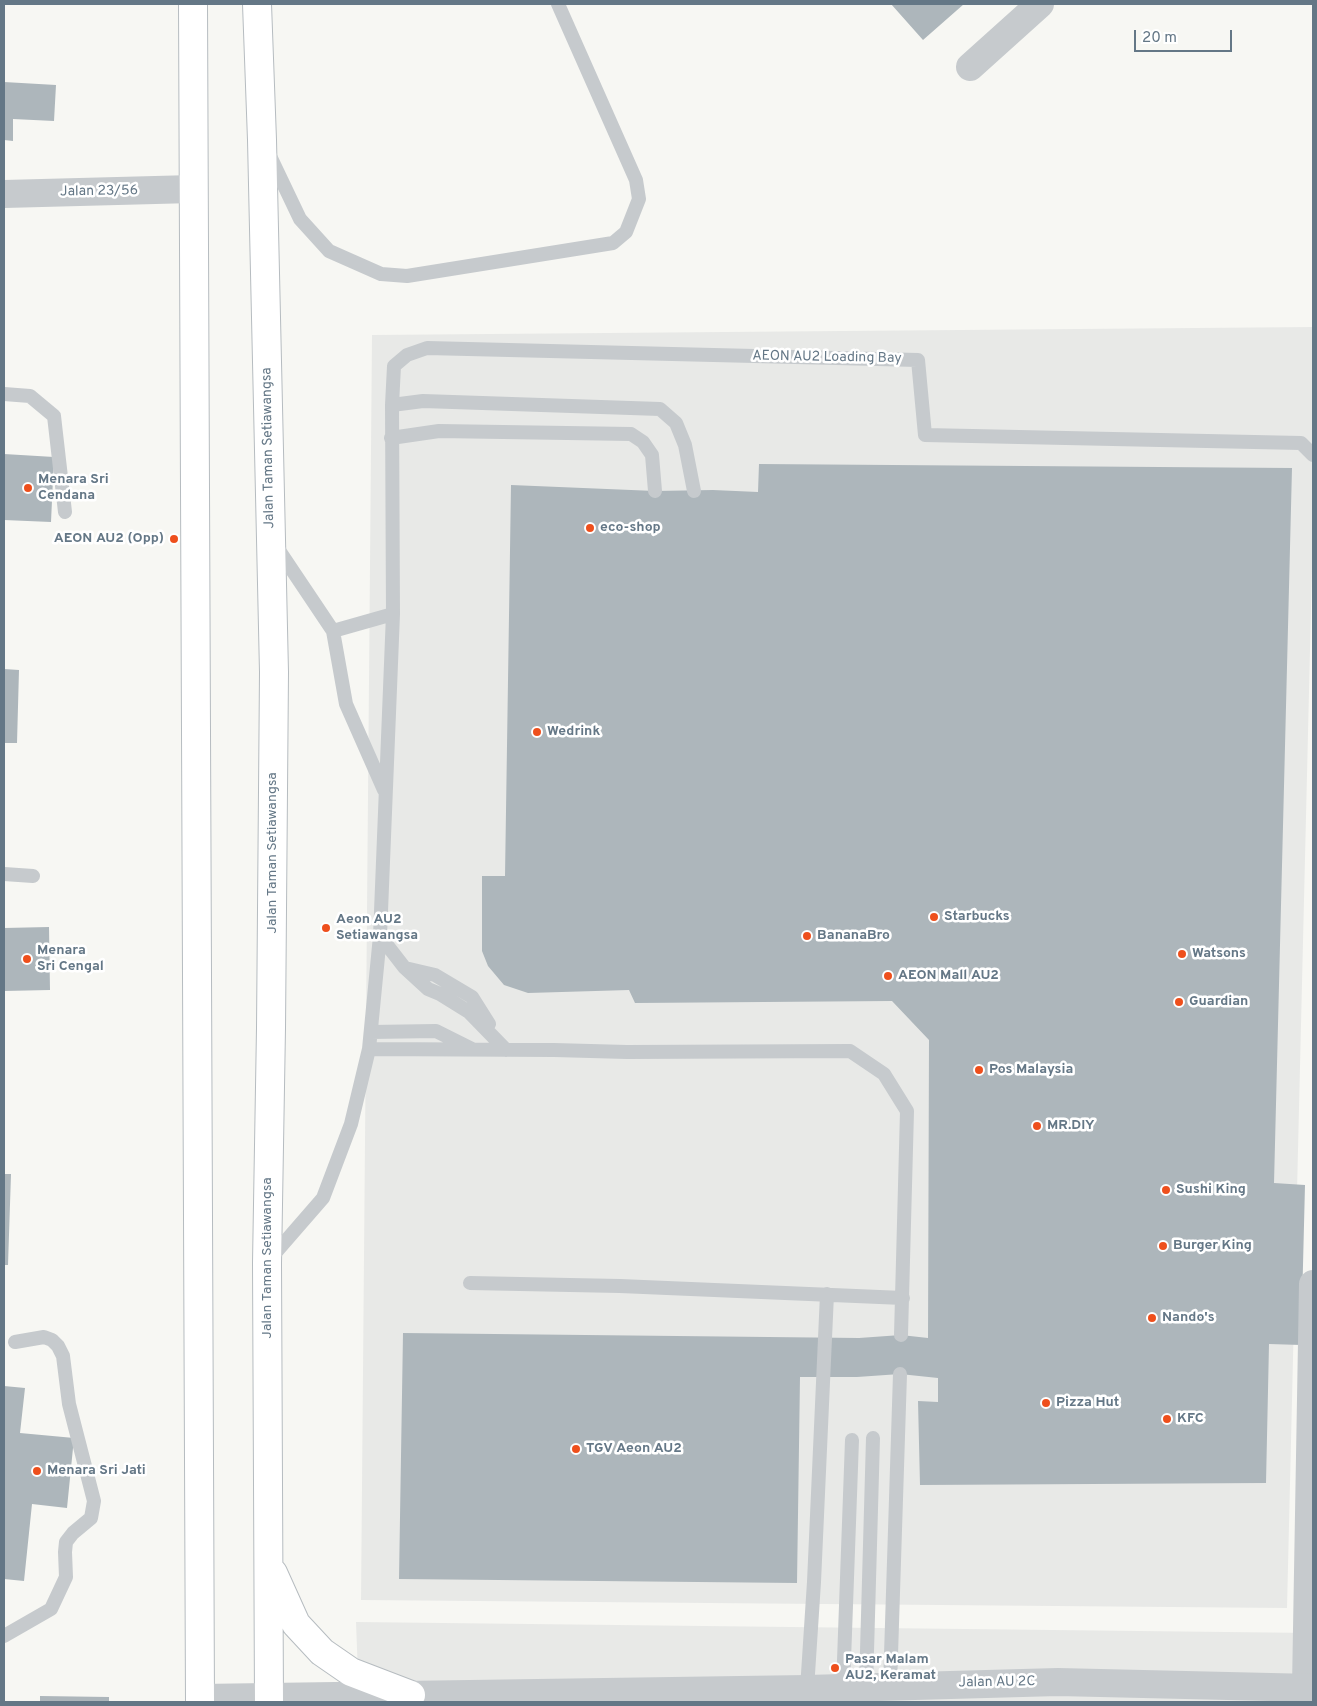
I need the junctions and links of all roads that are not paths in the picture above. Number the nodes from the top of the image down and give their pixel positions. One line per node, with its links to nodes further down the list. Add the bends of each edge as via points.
1 (193, 4): 7 (main road)
2 (257, 4): 6 (main road, Jalan Taman Setiawangsa)
3 (558, 4): 6 (lane, via 636,180 639,199 626,232 613,242 407,276 381,274 329,251 300,219)
4 (1040, 4): 5 (street)
5 (970, 67)
6 (262, 140): 16 (main road, Jalan Taman Setiawangsa)
7 (193, 189): 8 (street, Jalan 23/56); 44 (main road)
8 (4, 194)
9 (4, 394): 15 (lane, via 30,396 54,416)
10 (392, 405): 11 (lane); 12 (lane, AEON AU2 Loading Bay, via 394,366 407,355 426,348 918,360 925,435 1301,443); 14 (lane, via 423,401 660,409 676,423 685,445)
11 (391, 438): 13 (lane, via 439,431 631,434 643,442 652,455); 17 (lane)
12 (1313, 455)
13 (655, 491)
14 (694, 491)
15 (65, 512)
16 (271, 539): 18 (lane); 27 (main road, Jalan Taman Setiawangsa, via 274,672)
17 (393, 614): 18 (lane); 19 (lane)
18 (333, 631): 19 (lane, via 346,704)
19 (385, 793): 22 (lane)
20 (4, 874): 21 (lane)
21 (33, 876)
22 (380, 936): 23 (lane); 26 (lane, via 404,967 428,990 469,1012)
23 (372, 1032): 24 (lane); 25 (lane, via 436,1031)
24 (369, 1049): 25 (lane); 27 (lane, via 351,1124 323,1198)
25 (475, 1050): 26 (lane)
26 (506, 1050): 31 (lane, via 850,1051 884,1074 907,1110)
27 (267, 1263): 38 (main road, Jalan Taman Setiawangsa)
28 (470, 1283): 30 (lane)
29 (1313, 1284): 37 (street)
30 (828, 1294): 31 (lane); 42 (lane)
31 (903, 1298): 32 (lane)
32 (901, 1335)
33 (16, 1342): 39 (lane, via 44,1337 52,1340 63,1356 69,1404 94,1500 92,1518 66,1542 66,1577 51,1609)
34 (900, 1374): 40 (lane)
35 (873, 1438): 40 (lane)
36 (852, 1440): 40 (lane)
37 (1311, 1495): 41 (street)
38 (269, 1563): 43 (main road, via 296,1624 322,1652); 45 (main road, Jalan Taman Setiawangsa)
39 (4, 1636)
40 (866, 1687): 41 (street, Jalan AU 2C, via 1058,1682); 42 (street, Jalan AU 2C)
41 (1309, 1688)
42 (808, 1690): 43 (street, Jalan AU 2C)
43 (404, 1699): 45 (street, Jalan AU 2C)
44 (200, 1700): 45 (street, Jalan AU 2C)
45 (270, 1700)

